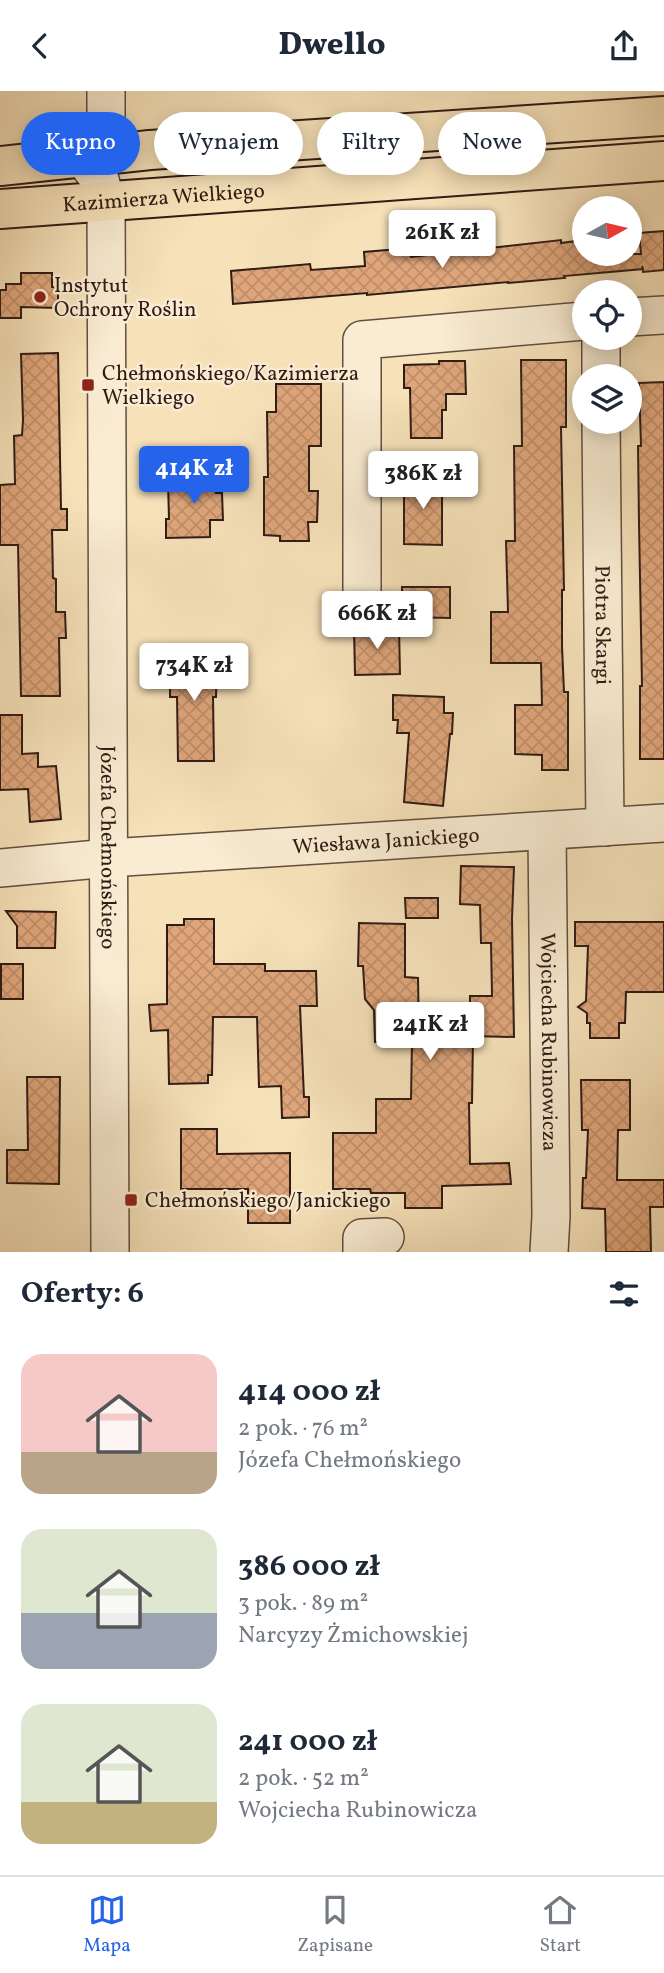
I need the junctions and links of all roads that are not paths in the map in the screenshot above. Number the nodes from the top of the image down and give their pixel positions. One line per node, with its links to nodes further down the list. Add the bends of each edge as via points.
1 (106, 91): 2 (street)
2 (102, 112)
3 (664, 115): 4 (main road)
4 (424, 130): 11 (main road)
5 (317, 138): 6 (main road)
6 (140, 151)
7 (664, 161): 11 (main road, Kazimierza Wielkiego)
8 (21, 164): 9 (main road)
9 (0, 166)
10 (99, 175): 12 (street, Józefa Chełmońskiego)
11 (425, 178): 12 (main road, Kazimierza Wielkiego)
12 (107, 201): 13 (main road, Kazimierza Wielkiego); 22 (street, Józefa Chełmońskiego)
13 (0, 209)
14 (664, 315): 15 (street)
15 (642, 316)
16 (572, 322): 18 (street, via 362,339)
17 (601, 434): 20 (street, Piotra Skargi)
18 (362, 591)
19 (664, 823): 20 (street, Wiesława Janickiego)
20 (605, 827): 21 (street, Wiesława Janickiego)
21 (547, 832): 22 (street, Wiesława Janickiego); 25 (street, Wojciecha Rubinowicza)
22 (109, 858): 23 (street, Wiesława Janickiego); 24 (street, Józefa Chełmońskiego)
23 (0, 868)
24 (110, 1252)
25 (549, 1252)

